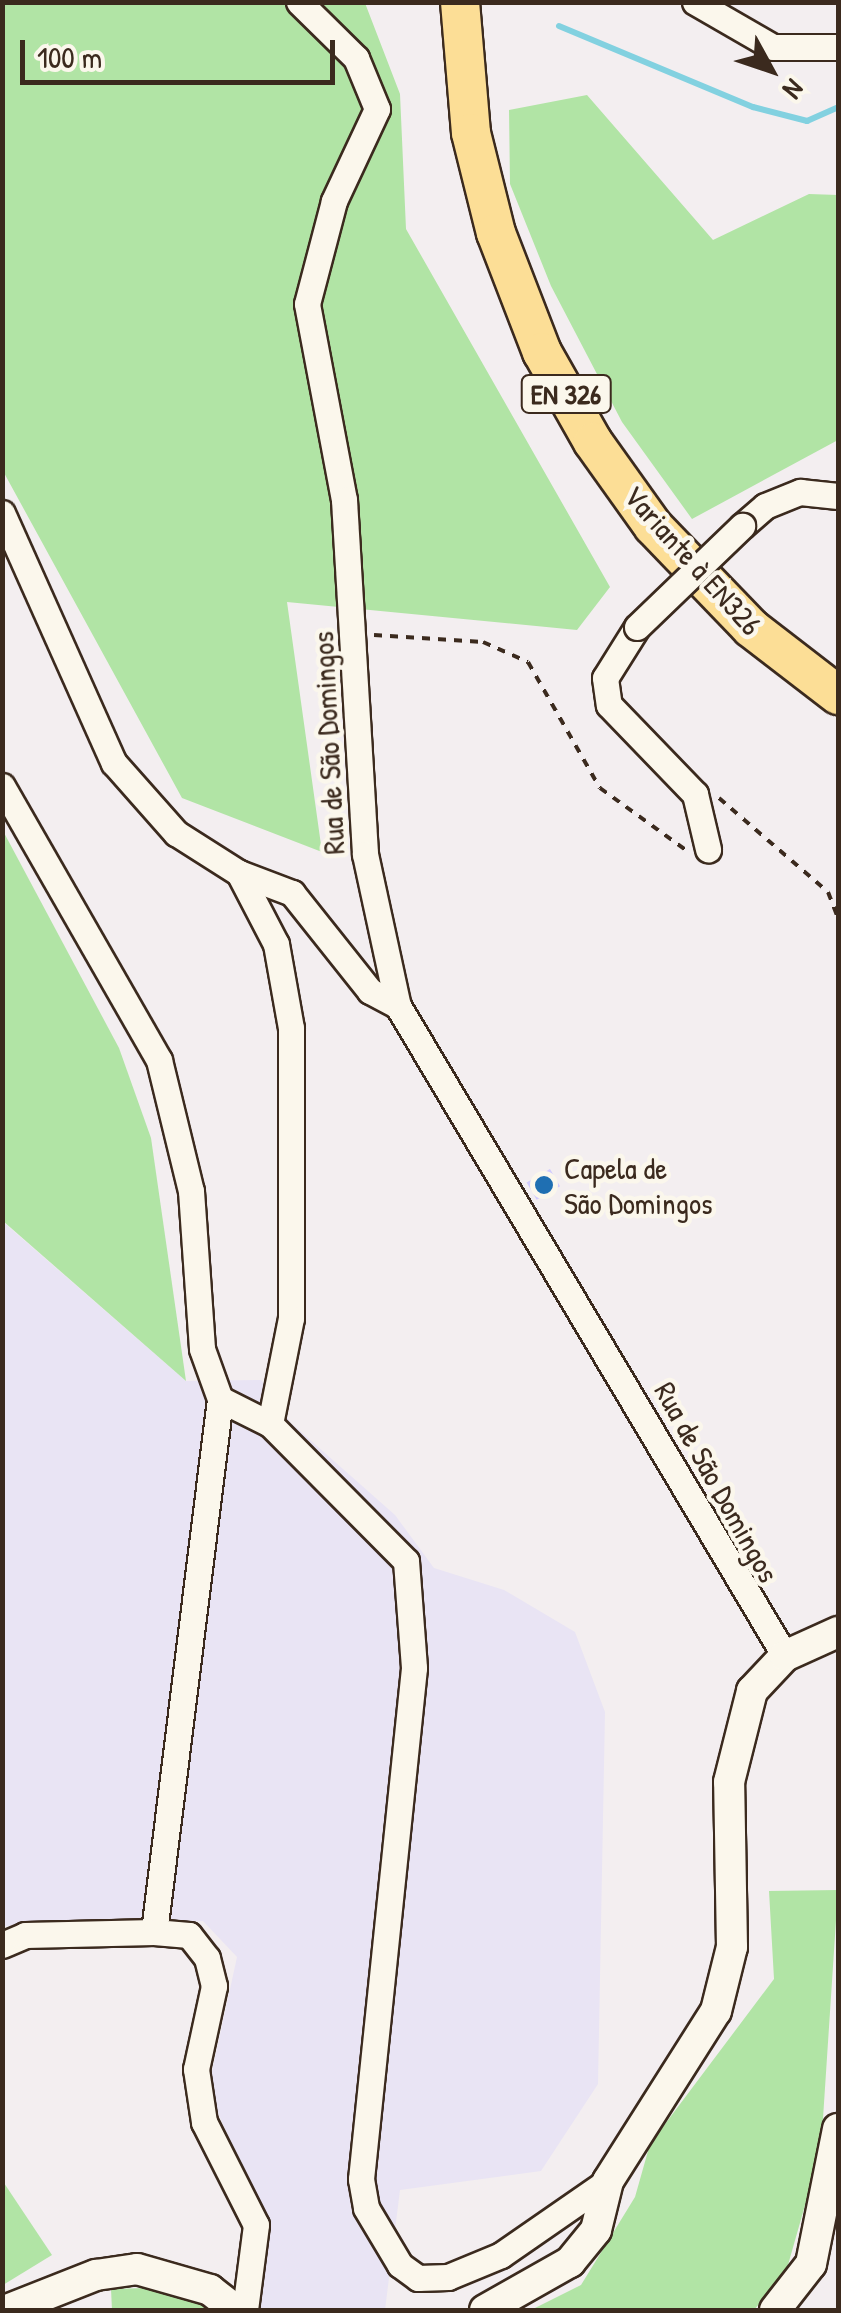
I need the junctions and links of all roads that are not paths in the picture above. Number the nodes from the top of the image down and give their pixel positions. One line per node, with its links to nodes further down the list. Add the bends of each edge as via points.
1 (300, 2): 11 (street, Rua de São Domingos, via 356,58 377,109 334,201 308,304 336,434 365,854)
2 (460, 2): 7 (main road, Variante à EN326 / EN 326, via 471,132 492,216 550,367 653,526 751,628)
3 (695, 2): 4 (street, via 773,47)
4 (838, 47)
5 (838, 496): 9 (street, bridge, via 800,492 765,506 637,627 606,678 608,705 680,776 706,814)
6 (2, 513): 10 (street, via 114,763 176,834)
7 (838, 695)
8 (2, 786): 12 (street, via 159,1060 191,1191 202,1349)
9 (708, 850)
10 (239, 873): 11 (street, via 292,893 370,991); 13 (street, via 276,944 292,1028 291,1318)
11 (398, 1006): 15 (street, Rua de São Domingos)
12 (220, 1399): 13 (street); 16 (street)
13 (270, 1424): 19 (street, via 406,1560 414,1668 361,2178 366,2208 400,2265 418,2278 448,2277 501,2255)
14 (838, 1632): 15 (street)
15 (785, 1656): 19 (street, via 752,1692 729,1782 732,1947 716,2011)
16 (154, 1932): 17 (street, via 25,1934); 22 (street, via 189,1935 207,1958 214,1986 196,2069 204,2122 256,2225)
17 (2, 1945)
18 (838, 2128): 24 (street, via 811,2264)
19 (608, 2182): 23 (street, via 596,2230 570,2262)
20 (7, 2310): 21 (street, via 96,2276 137,2269 210,2290)
21 (236, 2310)
22 (245, 2310)
23 (485, 2310)
24 (776, 2310)

